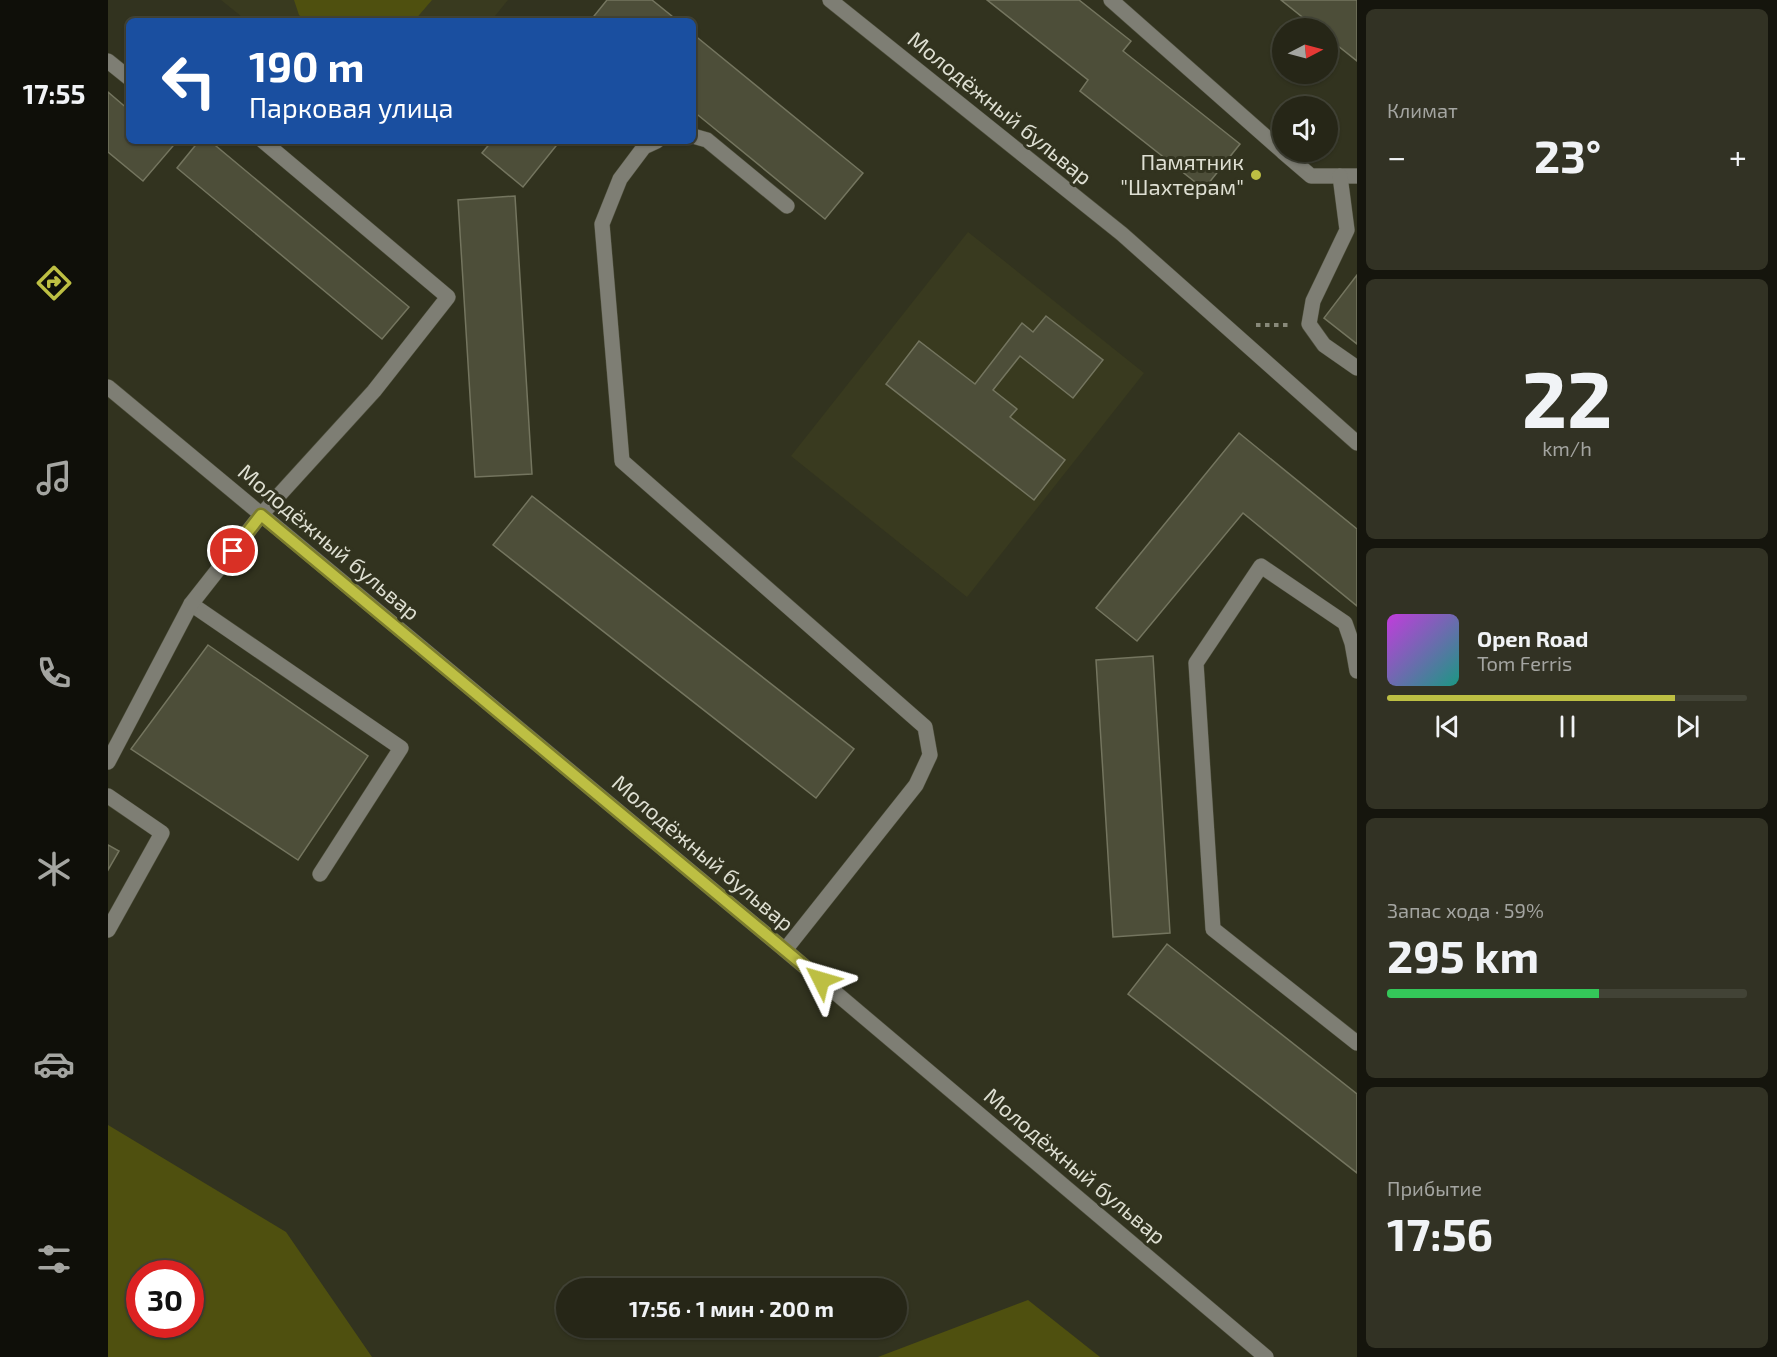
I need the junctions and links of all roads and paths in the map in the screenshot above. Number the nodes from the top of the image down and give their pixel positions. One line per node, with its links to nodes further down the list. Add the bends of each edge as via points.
1 (830, 0): 14 (street, Молодёжный бульвар, via 1122,234)
2 (1110, 0): 6 (street)
3 (108, 61): 4 (street)
4 (126, 76)
5 (696, 137): 12 (street, via 706,140)
6 (1272, 141)
7 (267, 144): 18 (street, via 447,297 374,391)
8 (650, 144): 25 (street, via 620,179 602,224 622,461 925,727 930,755 916,785)
9 (1295, 162): 10 (street, via 1311,176)
10 (1340, 176): 11 (street); 13 (street, via 1347,230 1313,301)
11 (1357, 176)
12 (787, 206)
13 (1309, 324): 14 (path); 15 (street, via 1324,345)
14 (1226, 326): 17 (street, Молодёжный бульвар)
15 (1357, 368)
16 (108, 387): 18 (street, Молодёжный бульвар)
17 (1357, 443)
18 (261, 515): 19 (street); 25 (street, Молодёжный бульвар)
19 (191, 604): 21 (street); 23 (street, via 401,748)
20 (1357, 671): 26 (street, via 1345,623 1261,567 1196,663 1213,929)
21 (108, 762)
22 (108, 796): 24 (street, via 162,833)
23 (320, 874)
24 (108, 930)
25 (785, 950): 27 (street, Молодёжный бульвар)
26 (1357, 1043)
27 (1266, 1357)

